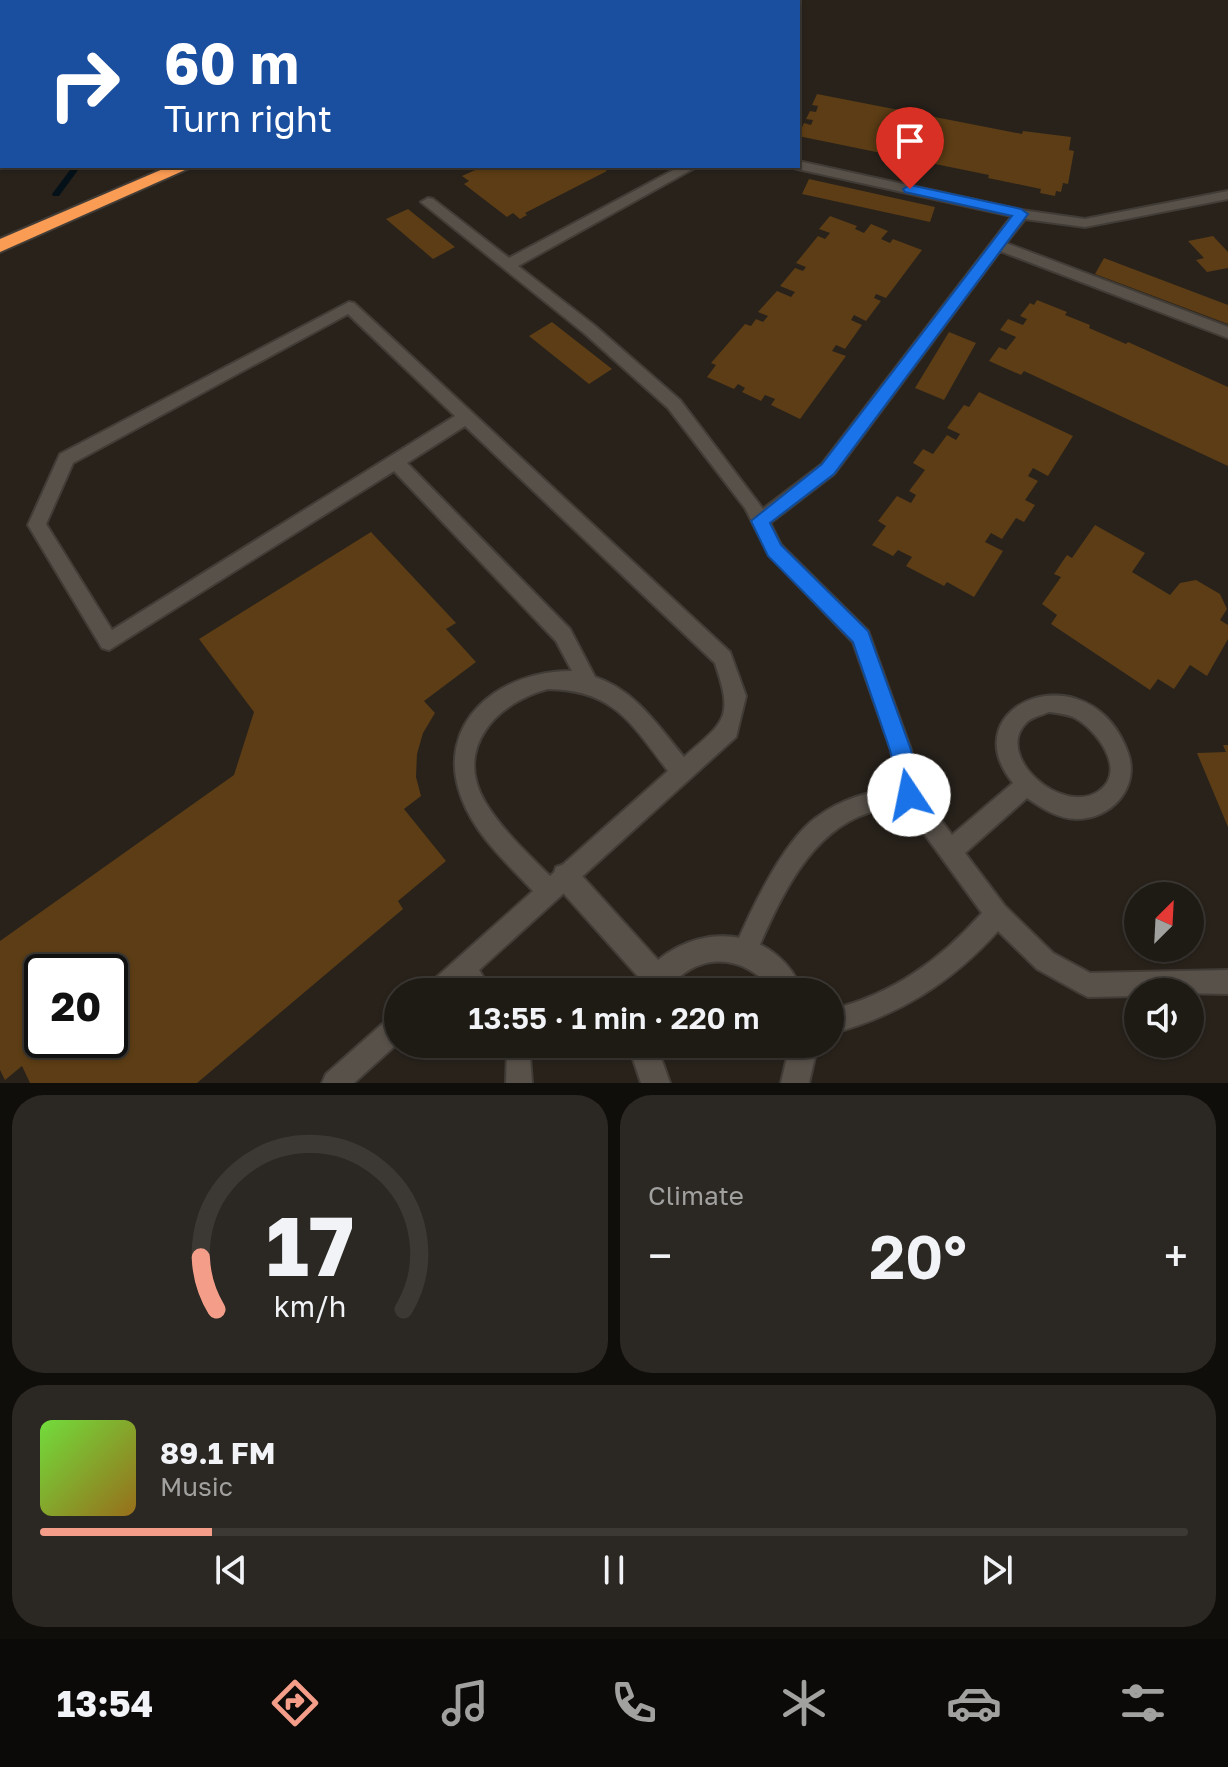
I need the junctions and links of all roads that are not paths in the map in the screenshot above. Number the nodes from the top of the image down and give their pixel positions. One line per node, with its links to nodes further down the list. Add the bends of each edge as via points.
1 (800, 165): 6 (lane)
2 (180, 168): 8 (highway)
3 (687, 168): 9 (lane)
4 (1228, 195): 6 (lane, via 1085,223)
5 (428, 202): 9 (lane)
6 (1021, 214): 7 (lane)
7 (998, 245): 10 (lane); 13 (lane, via 828,469)
8 (0, 246)
9 (508, 265): 13 (lane, via 674,404)
10 (1228, 333)
11 (466, 417): 12 (lane); 12 (lane, via 349,307 66,459 37,525 109,642); 15 (lane, via 723,658 736,696 729,730)
12 (395, 461): 14 (lane, via 563,635)
13 (760, 521): 17 (lane, via 775,550 861,637 901,750)
14 (587, 682): 15 (lane, via 625,704); 19 (lane, via 543,678 521,685 485,712 466,753 471,797 483,818)
15 (683, 772): 19 (lane)
16 (1026, 785): 16 (lane, via 1060,805 1096,805 1118,785 1119,754 1099,723 1083,712 1049,703 1033,706 1019,713 1006,738 1011,762); 18 (lane)
17 (909, 795): 18 (lane); 21 (lane, via 864,803 823,825 794,859)
18 (951, 851): 20 (lane)
19 (557, 883): 22 (lane); 25 (street)
20 (997, 914): 28 (lane, via 1045,961 1088,985); 29 (lane, via 966,950 911,993)
21 (745, 952): 26 (street, via 716,947 687,953); 27 (street)
22 (464, 968): 23 (lane); 24 (lane)
23 (453, 978)
24 (471, 978)
25 (647, 978)
26 (660, 978)
27 (778, 978)
28 (1228, 982)
29 (844, 1019)
30 (384, 1039): 34 (lane)
31 (519, 1058): 35 (lane)
32 (645, 1058): 36 (street)
33 (801, 1058): 37 (street)
34 (335, 1083)
35 (519, 1083)
36 (656, 1083)
37 (795, 1083)

